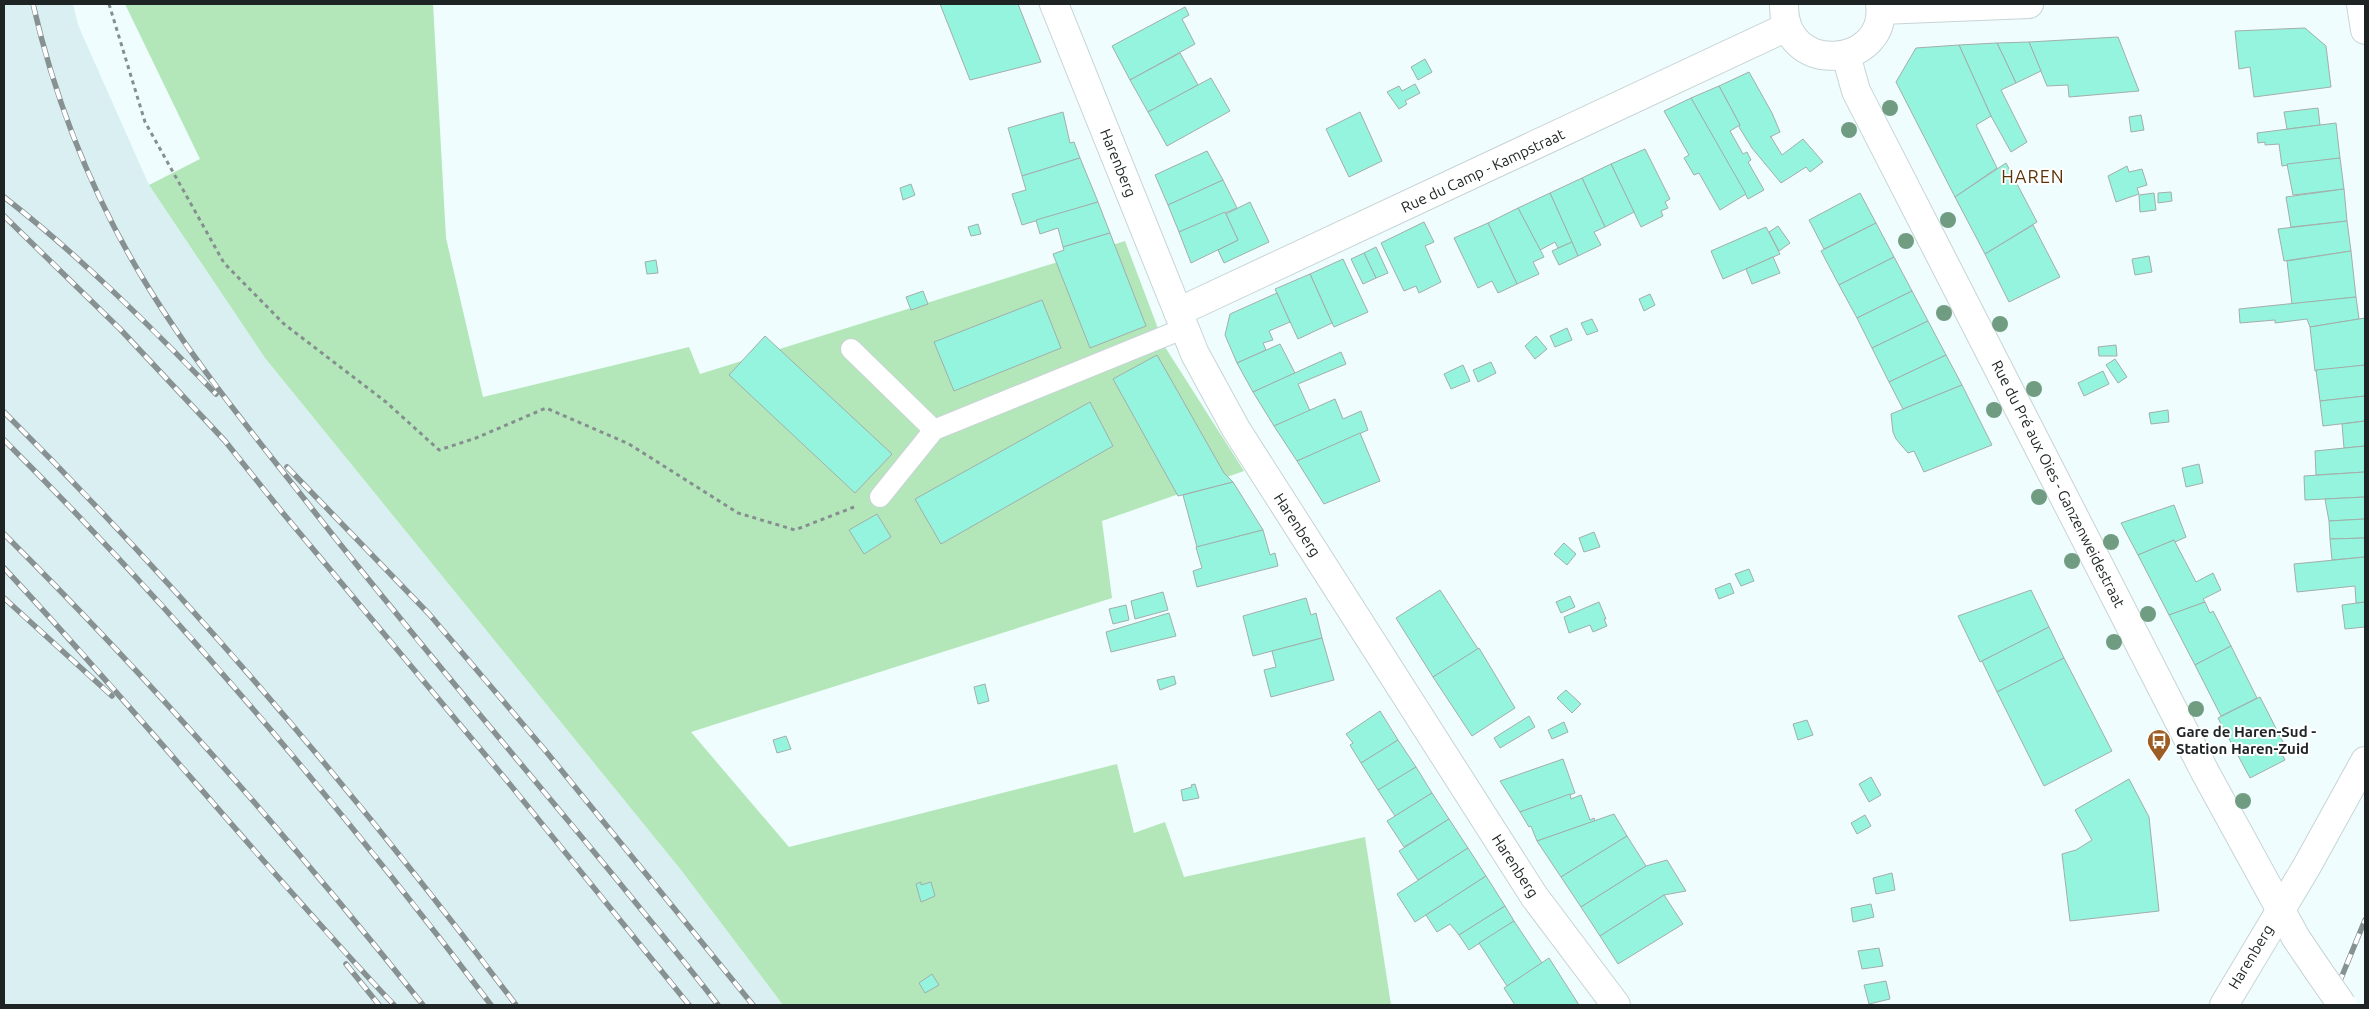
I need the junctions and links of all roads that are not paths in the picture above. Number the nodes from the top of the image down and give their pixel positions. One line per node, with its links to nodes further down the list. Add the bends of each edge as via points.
1 (1054, 4): 8 (street, Harenberg)
2 (2030, 4): 4 (street)
3 (2361, 4): 6 (street)
4 (1880, 7): 7 (street, via 1878,24 1871,38)
5 (1786, 15): 7 (street, via 1792,36 1807,50 1826,56); 8 (street, Rue du Camp - Kampstraat)
6 (2365, 30)
7 (1846, 55): 13 (street, Rue du Pré aux Oies - Ganzenweidestraat, via 1856,91 2205,772)
8 (1181, 320): 10 (lane); 14 (street, Harenberg, via 1195,354 1247,446 1534,896)
9 (851, 349): 10 (lane)
10 (934, 430): 11 (lane)
11 (880, 497)
12 (2365, 761): 13 (street, Harenberg, via 2307,866)
13 (2279, 909): 15 (street, Harenberg); 16 (street, Rue du Pré aux Oies - Ganzenweidestraat, bridge)
14 (1616, 1005)
15 (2224, 1005)
16 (2342, 1005)

